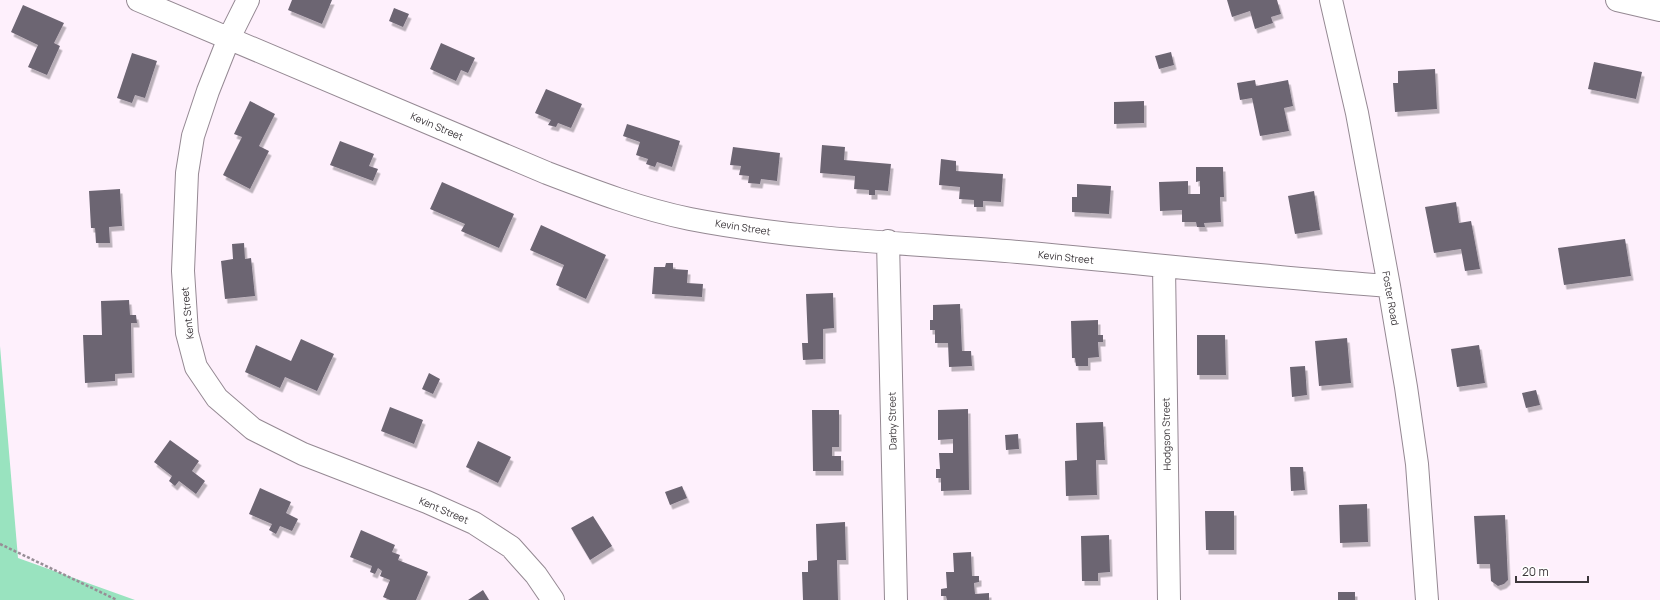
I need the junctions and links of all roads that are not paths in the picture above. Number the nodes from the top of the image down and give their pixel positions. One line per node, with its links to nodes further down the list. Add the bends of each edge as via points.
1 (138, 0): 6 (street, Kevin Street)
2 (248, 0): 6 (street, Kent Street)
3 (1331, 0): 9 (street, Foster Road, via 1356,113)
4 (1618, 0): 5 (street)
5 (1660, 10)
6 (229, 38): 7 (street, Kevin Street, via 547,173 614,198 688,218 745,228 806,236); 10 (street, Kent Street, via 193,136 187,173 183,271 187,333 196,367 217,398 253,429 303,454 474,523 511,547 536,575)
7 (888, 241): 8 (street, Kevin Street); 11 (street, Darby Street)
8 (1164, 267): 9 (street, Kevin Street); 12 (street, Hodgson Street)
9 (1389, 286): 13 (street, Foster Road, via 1417,464)
10 (553, 600)
11 (896, 600)
12 (1169, 600)
13 (1427, 600)

